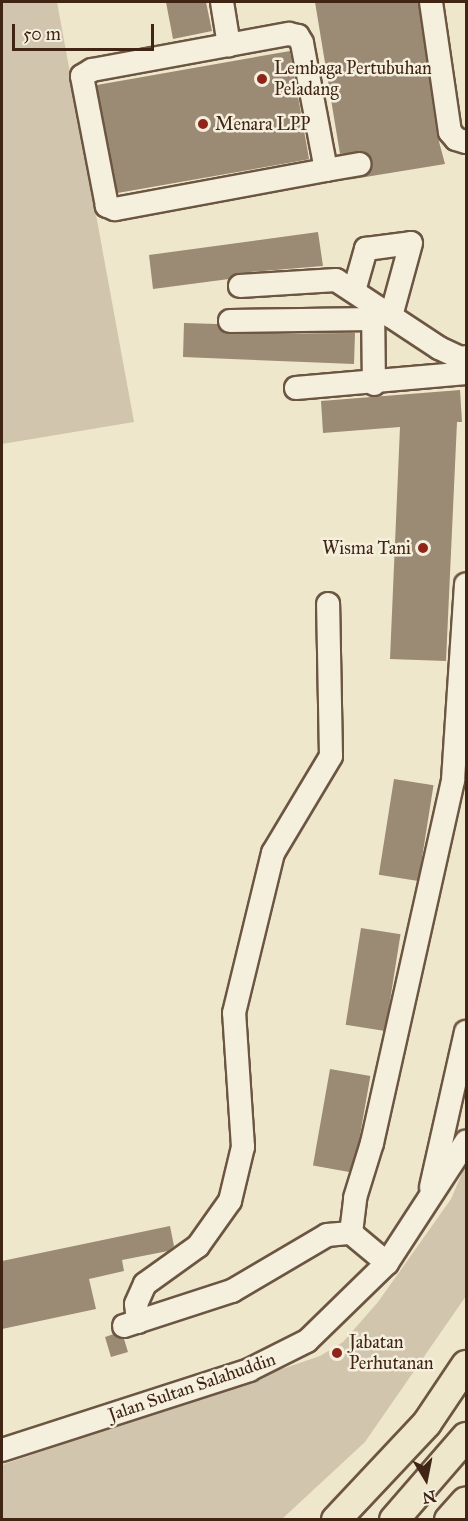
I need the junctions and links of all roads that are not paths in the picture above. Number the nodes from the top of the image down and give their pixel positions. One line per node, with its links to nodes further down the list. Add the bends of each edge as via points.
1 (222, 2): 3 (street)
2 (432, 2): 4 (street, via 450,132)
3 (230, 45): 6 (street, via 289,33 298,36); 6 (street, via 92,70 82,76 107,206 116,208)
4 (466, 142)
5 (359, 164): 6 (street)
6 (326, 170)
7 (240, 286): 8 (street, via 336,280)
8 (354, 291): 9 (street); 9 (street, via 366,249 411,243)
9 (379, 313): 10 (street); 11 (street); 15 (street)
10 (230, 321)
11 (421, 336): 12 (street, via 460,358); 14 (street)
12 (466, 357)
13 (466, 373): 14 (street)
14 (423, 378): 15 (street)
15 (374, 384): 16 (street)
16 (296, 388)
17 (466, 584): 22 (street, via 453,780 372,1143 355,1198)
18 (328, 604): 22 (street, via 331,756 273,853 234,1013 243,1148 230,1201 198,1246 145,1284 131,1324 232,1291 327,1235)
19 (466, 1032): 21 (street, Jalan Sultan Salahuddin)
20 (466, 1142): 21 (street, Jalan Sultan Salahuddin)
21 (427, 1203): 23 (street, Jalan Sultan Salahuddin)
22 (351, 1233): 23 (street)
23 (387, 1263): 26 (street, Jalan Sultan Salahuddin, via 322,1330 289,1352 249,1370)
24 (466, 1365): 28 (main road, via 427,1424)
25 (466, 1437): 29 (main road)
26 (2, 1450)
27 (466, 1501): 30 (main road)
28 (336, 1520)
29 (394, 1520)
30 (449, 1520)

